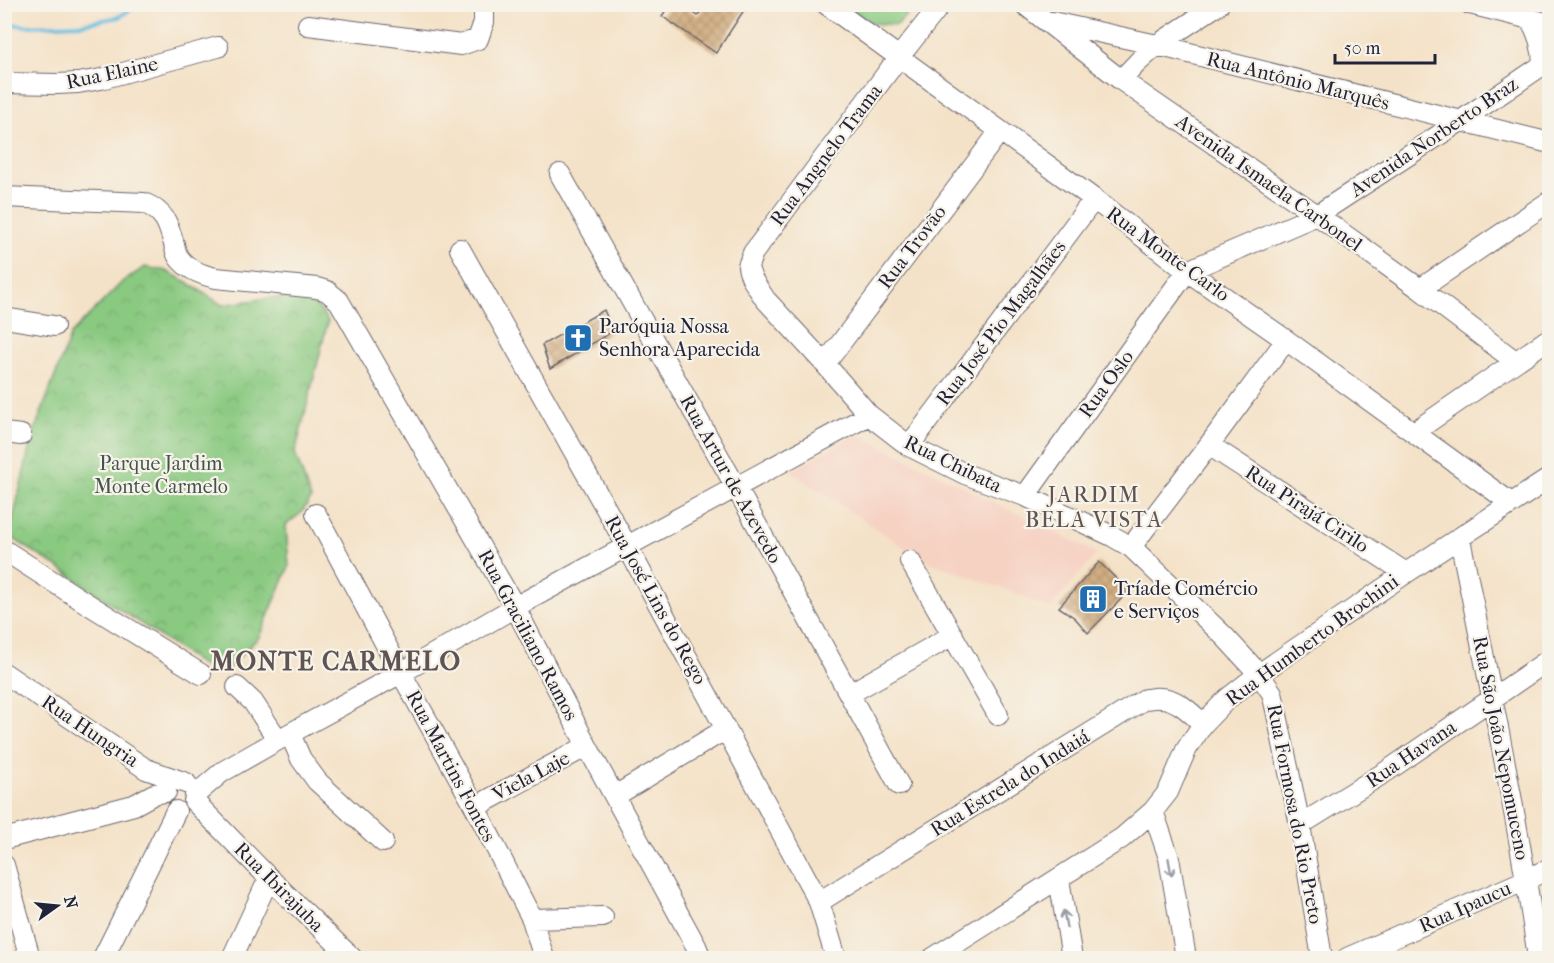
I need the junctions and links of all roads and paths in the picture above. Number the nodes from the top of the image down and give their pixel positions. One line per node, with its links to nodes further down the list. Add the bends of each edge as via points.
1 (484, 4): 10 (street, via 484,22 478,39 461,45)
2 (826, 4): 13 (street, Rua Monte Carlo)
3 (941, 4): 13 (street, Rua Angnelo Trama)
4 (1024, 4): 8 (street, Avenida Ismaela Carbonel)
5 (1219, 4): 11 (street)
6 (1470, 4): 7 (street)
7 (1530, 19): 9 (street); 14 (street)
8 (1046, 20): 11 (street, Rua Antônio Marquês); 15 (street, Avenida Ismaela Carbonel)
9 (1550, 24)
10 (308, 25)
11 (1157, 45): 15 (street); 17 (street, Rua Antônio Marquês)
12 (218, 47): 16 (street, Rua Elaine, via 78,83)
13 (899, 57): 18 (street, Rua Monte Carlo); 26 (street, Rua Angnelo Trama)
14 (1546, 62): 17 (street, Avenida Norberto Braz)
15 (1121, 80): 24 (street, Avenida Ismaela Carbonel)
16 (4, 83)
17 (1459, 122): 19 (street, Rua Antônio Marquês); 24 (street, Avenida Norberto Braz)
18 (1000, 131): 22 (street, Rua Monte Carlo); 34 (street, Rua Trovão)
19 (1550, 143)
20 (560, 174): 40 (street, Rua Artur de Azevedo)
21 (4, 197): 50 (street, Rua Graciliano Ramos, via 144,203 163,215 177,256 193,271 216,278 327,291 348,316)
22 (1094, 199): 27 (street, Rua Monte Carlo); 38 (street, Rua José Pio Magalhães)
23 (1550, 201): 28 (street)
24 (1317, 214): 27 (street, Avenida Norberto Braz); 28 (street, Avenida Ismaela Carbonel)
25 (460, 249): 45 (street, Rua José Lins do Rego)
26 (753, 253): 34 (street, Rua Chibata, via 748,266 752,279 765,299)
27 (1187, 271): 32 (street, Rua Monte Carlo); 41 (street, Rua Oslo)
28 (1420, 289): 33 (street, Avenida Ismaela Carbonel)
29 (4, 318): 30 (street)
30 (54, 326)
31 (1550, 338): 33 (street)
32 (1286, 339): 36 (street, Rua Monte Carlo); 37 (street)
33 (1515, 361): 36 (street)
34 (825, 364): 35 (street, Rua Chibata)
35 (869, 415): 38 (street, Rua Chibata); 40 (street)
36 (1414, 432): 42 (street, Rua Monte Carlo)
37 (1209, 445): 46 (street); 49 (street, Rua Pirajá Cirilo)
38 (909, 446): 41 (street, Rua Chibata, via 965,474)
39 (1550, 478): 42 (street, Rua Humberto Brochini)
40 (736, 487): 45 (street); 58 (street, Rua Artur de Azevedo)
41 (1025, 496): 46 (street, Rua Chibata)
42 (1511, 503): 44 (street, Rua Humberto Brochini)
43 (316, 514): 54 (street, Rua Martins Fontes)
44 (1460, 539): 49 (street, Rua Humberto Brochini); 59 (street, Rua São João Nepomuceno)
45 (627, 546): 50 (street); 62 (street, Rua José Lins do Rego)
46 (1131, 547): 56 (street, Rua Chibata)
47 (4, 550): 55 (street)
48 (910, 561): 51 (street)
49 (1406, 573): 56 (street, Rua Humberto Brochini)
50 (515, 607): 54 (street); 64 (street, Rua Graciliano Ramos)
51 (953, 635): 58 (street); 60 (street)
52 (1550, 659): 59 (street, Rua Havana)
53 (4, 673): 67 (street, Rua Hungria, via 147,769)
54 (401, 673): 63 (street); 68 (street, Rua Martins Fontes)
55 (201, 674)
56 (1259, 674): 61 (street, Rua Humberto Brochini); 70 (street, Rua Formosa do Rio Preto, via 1272,693)
57 (237, 687): 63 (street)
58 (849, 694): 65 (street, Rua Artur de Azevedo)
59 (1492, 700): 70 (street, Rua Havana); 77 (street, Rua São João Nepomuceno)
60 (998, 715)
61 (1203, 724): 69 (street, Rua Humberto Brochini, via 1186,750 1168,792); 78 (street, Rua Estrela do Indaiá, via 1173,701 1161,697 1145,699)
62 (726, 729): 66 (street); 78 (street, Rua José Lins do Rego)
63 (284, 737): 67 (street, via 222,772); 72 (street, via 317,781)
64 (587, 746): 66 (street, Rua Graciliano Ramos); 68 (street, Viela Laje)
65 (899, 785)
66 (615, 796): 87 (street, Rua Graciliano Ramos)
67 (183, 801): 71 (street, via 154,794 134,805); 75 (street, Rua Ibirajuba); 83 (street)
68 (475, 807): 80 (street, Rua Martins Fontes)
69 (1153, 811): 76 (street, Rua Humberto Brochini, via 1122,838); 91 (street, one-way to 91, via 1169,858)
70 (1300, 825): 92 (street, Rua Formosa do Rio Preto)
71 (4, 838)
72 (383, 842)
73 (4, 865): 82 (street)
74 (1550, 868): 77 (street, Rua Ipaucu)
75 (269, 879): 84 (street); 85 (street, Rua Ibirajuba)
76 (1059, 879): 81 (street, Rua Humberto Brochini); 90 (street, one-way to 76)
77 (1526, 880): 93 (street, Rua Ipaucu); 94 (street, Rua São João Nepomuceno)
78 (819, 902): 88 (street, Rua José Lins do Rego)
79 (603, 917): 80 (street)
80 (532, 920): 86 (street, Rua Martins Fontes)
81 (956, 952): 89 (street, Rua Humberto Brochini)
82 (30, 958)
83 (103, 958)
84 (232, 958)
85 (352, 958)
86 (544, 958)
87 (701, 958)
88 (836, 958)
89 (933, 958)
90 (1072, 958)
91 (1186, 958)
92 (1322, 958)
93 (1347, 958)
94 (1538, 958)

